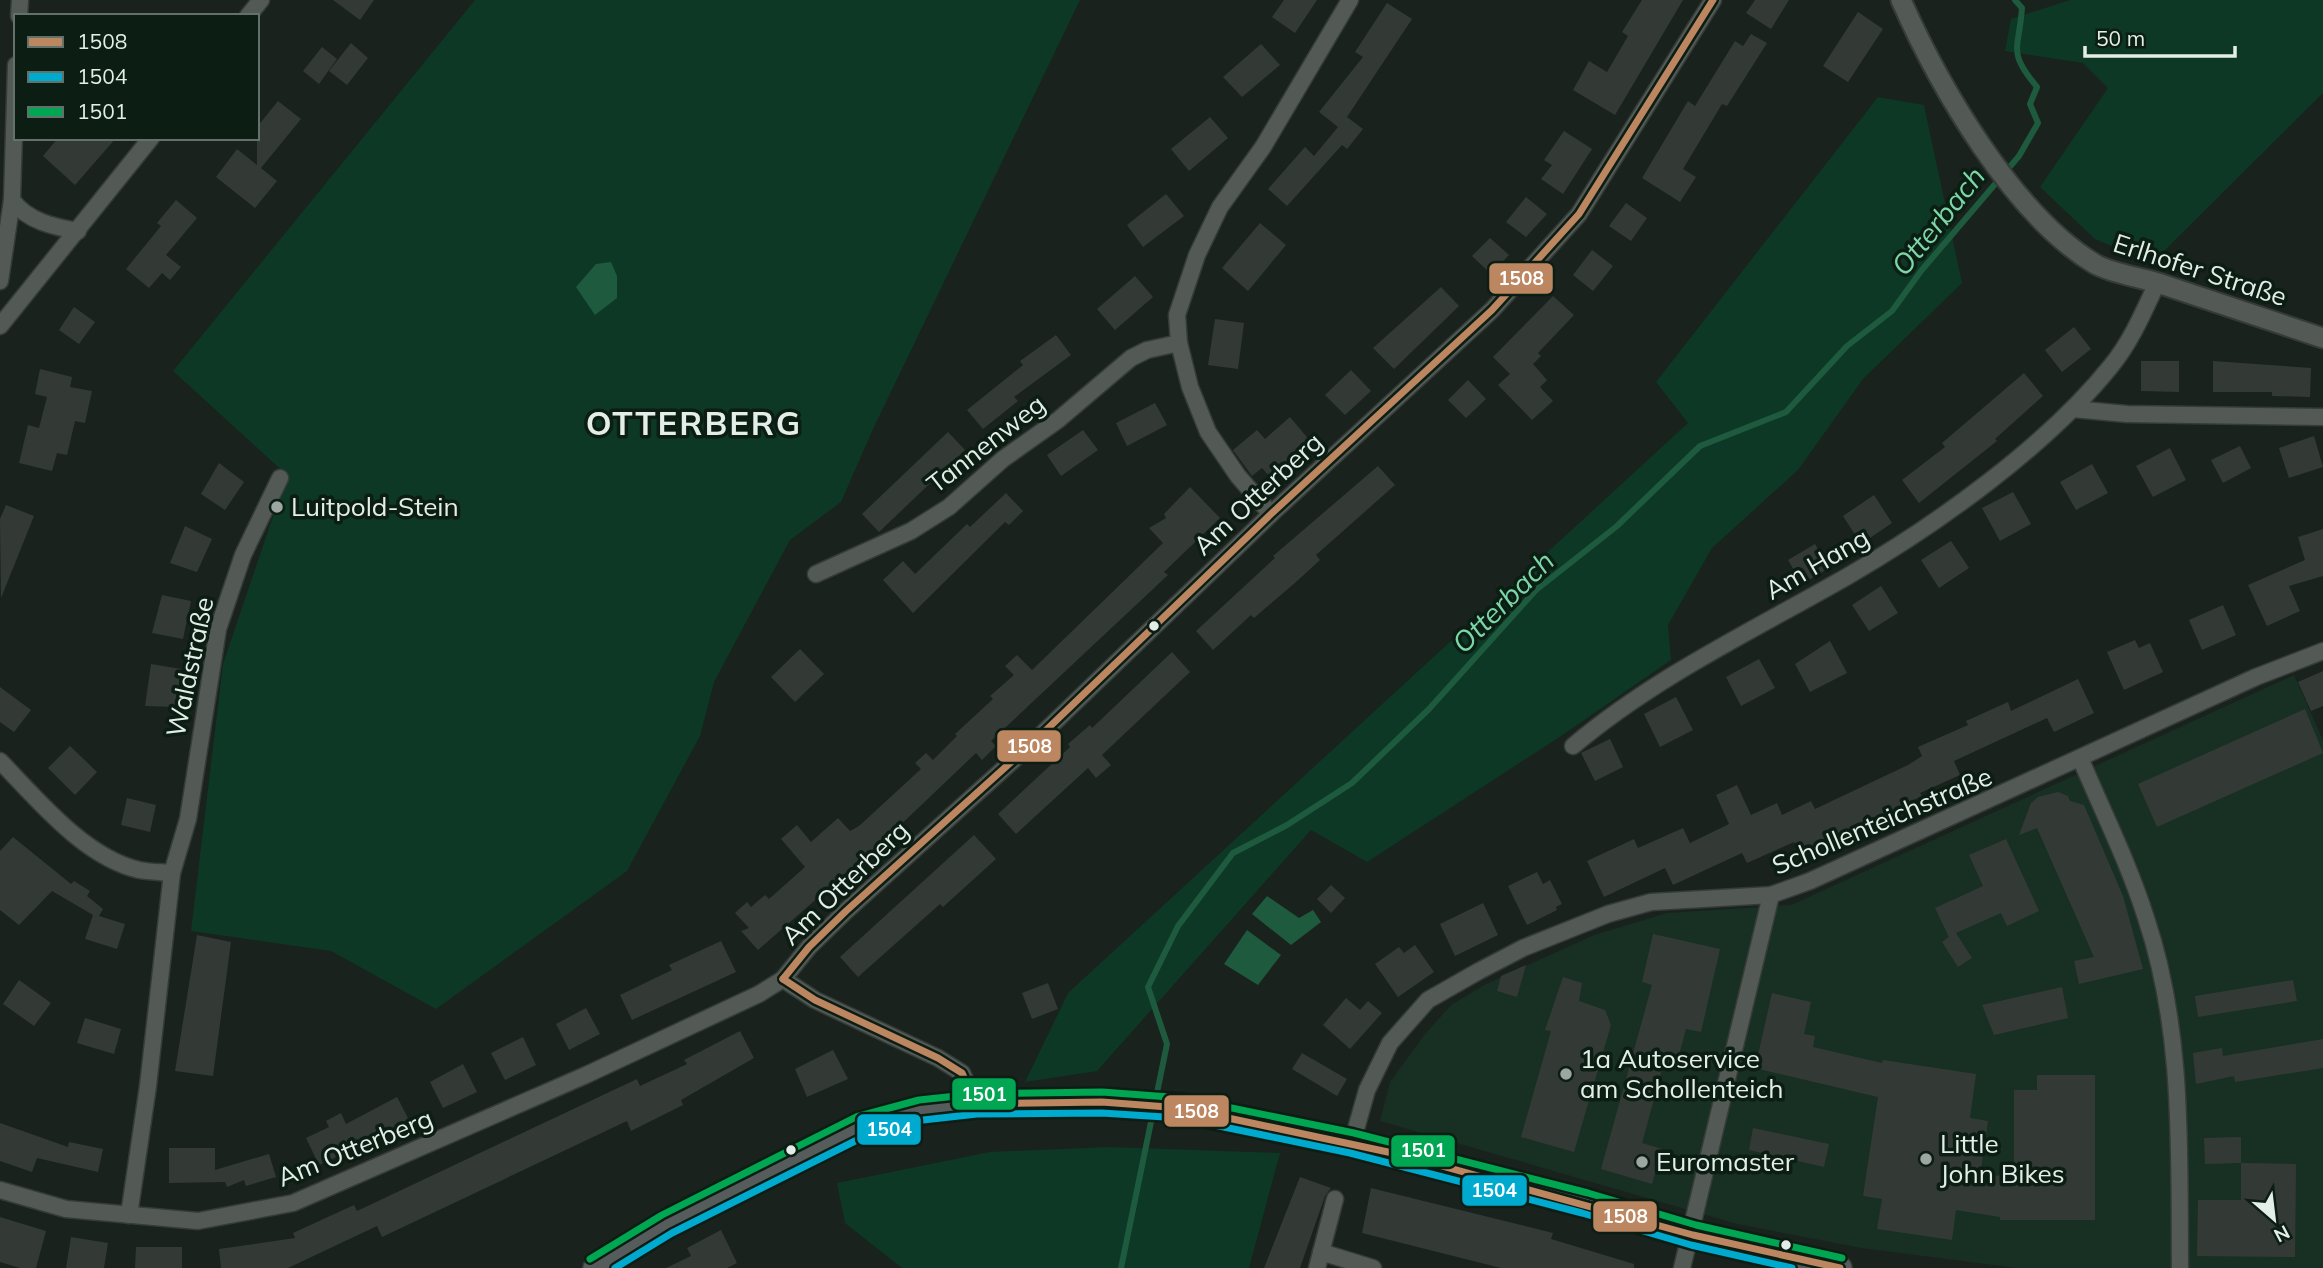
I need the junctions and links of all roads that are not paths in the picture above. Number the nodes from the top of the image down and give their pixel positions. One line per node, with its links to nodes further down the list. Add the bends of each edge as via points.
1 (261, 0): 5 (street)
2 (1350, 0): 14 (street, via 1262,147 1220,207 1197,255 1177,315)
3 (1713, 0): 18 (street, Am Otterberg, via 1579,214 1492,310)
4 (1901, 0): 11 (street, Erlhofer Straße, via 1944,85 2021,199 2096,265)
5 (250, 14)
6 (14, 132): 8 (street)
7 (149, 140): 9 (street)
8 (12, 200): 9 (street, via 20,211 37,219); 10 (street)
9 (78, 230): 12 (street)
10 (0, 281)
11 (2158, 283): 13 (street, Erlhofer Straße); 15 (street, Am Hang, via 2113,364)
12 (0, 326)
13 (2323, 338)
14 (1178, 343): 18 (street, via 1208,432); 19 (street, Tannenweg, via 1131,358 949,507 911,531)
15 (2073, 409): 16 (street); 21 (street, Am Hang, via 1918,534 1681,669)
16 (2323, 417)
17 (280, 478): 24 (street, Waldstraße, via 243,555 218,629 188,819)
18 (1271, 514): 26 (street, Am Otterberg, via 1040,736 846,911)
19 (816, 574)
20 (2323, 651): 22 (street, Schollenteichstraße, via 2256,677)
21 (1573, 746)
22 (2081, 760): 25 (street, Schollenteichstraße); 38 (street, via 2147,919 2166,1001 2179,1093)
23 (0, 761): 24 (street, via 78,837 105,855 138,870)
24 (172, 873): 31 (street, Waldstraße)
25 (1771, 895): 28 (street, via 1663,901 1608,914 1524,948 1428,1000 1390,1043 1367,1090); 32 (street, Schollenteichstraße)
26 (783, 979): 27 (street, Am Otterberg, via 815,1000 962,1073); 31 (street, Am Otterberg, via 586,1075 302,1200 198,1222)
27 (976, 1104): 28 (main road, via 1101,1102 1181,1108); 34 (main road, via 921,1110 859,1127 667,1224)
28 (1352, 1143): 32 (main road)
29 (0, 1190): 31 (street, Am Otterberg, via 65,1209)
30 (1335, 1199): 33 (street)
31 (129, 1215)
32 (1693, 1235): 36 (street, Schollenteichstraße); 37 (main road)
33 (1319, 1260): 35 (street)
34 (595, 1268)
35 (1373, 1268)
36 (1682, 1268)
37 (1840, 1268)
38 (2180, 1268)

